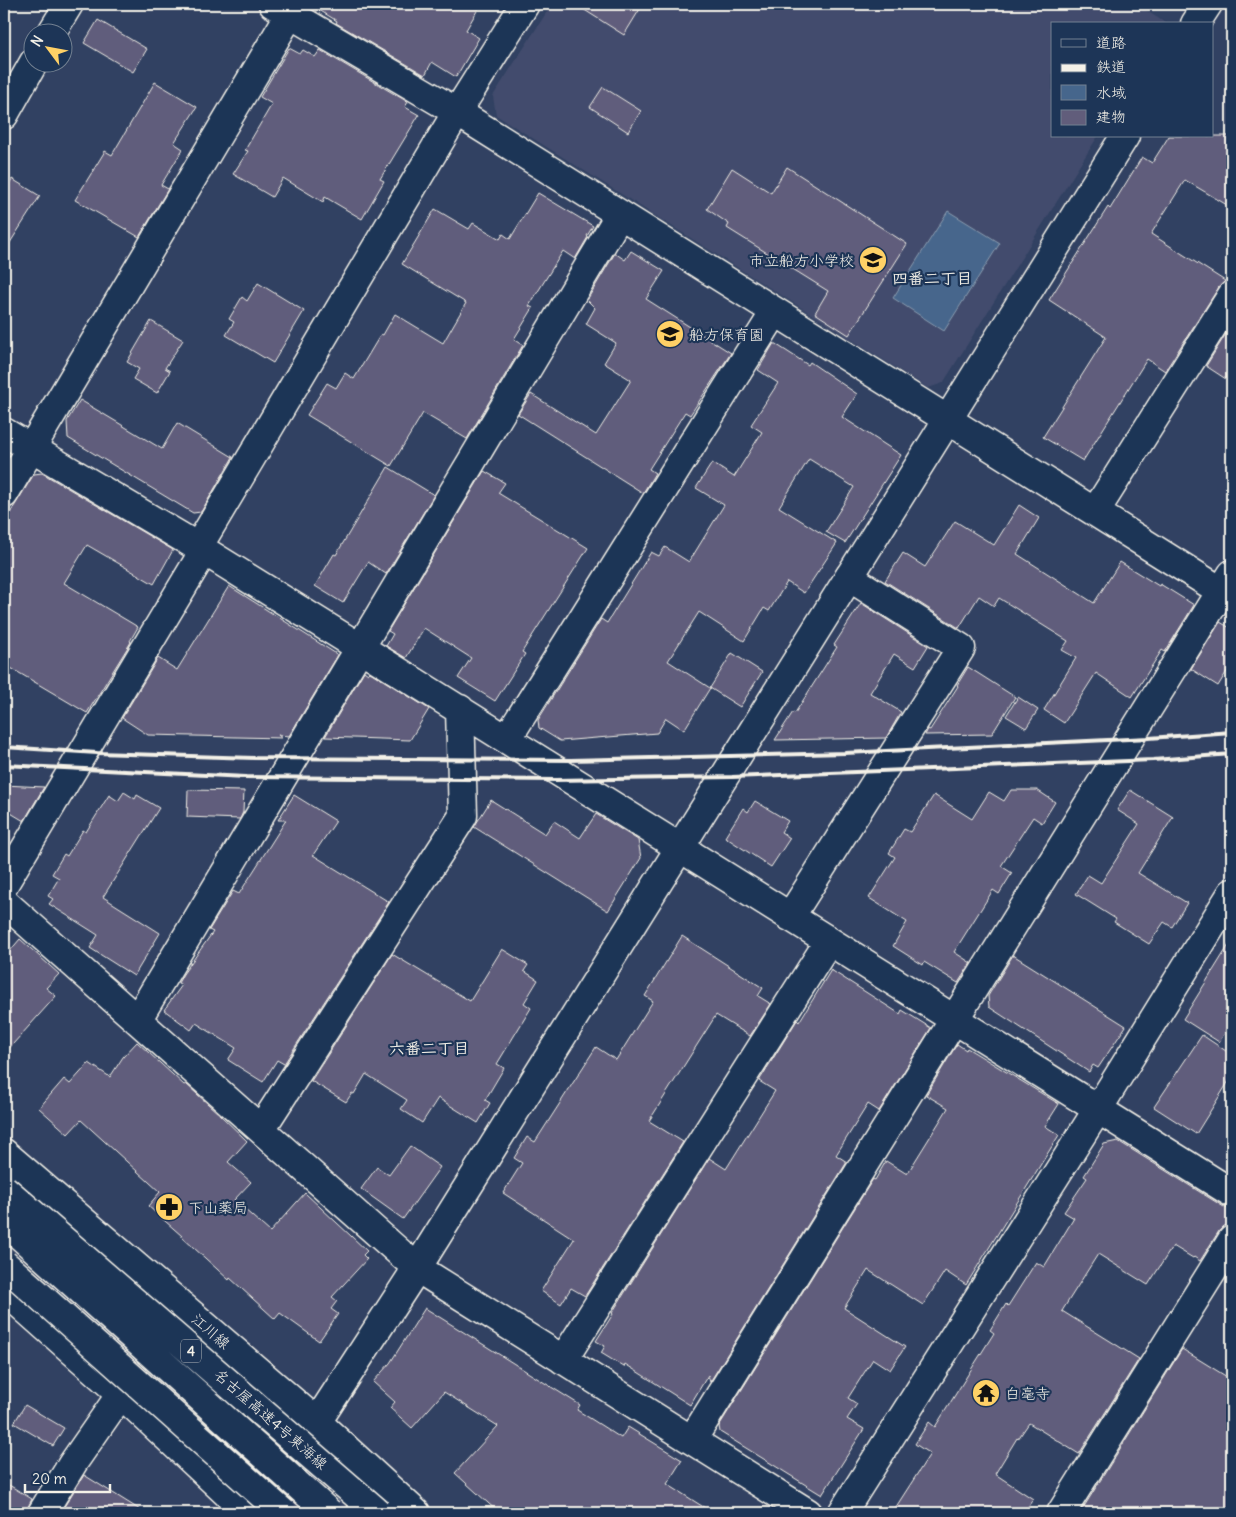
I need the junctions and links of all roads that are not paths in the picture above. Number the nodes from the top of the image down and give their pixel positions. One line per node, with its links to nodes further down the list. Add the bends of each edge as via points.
1 (69, 4): 5 (main road)
2 (525, 4): 8 (main road)
3 (1208, 4): 6 (main road)
4 (286, 7): 8 (main road); 16 (main road)
5 (58, 22)
6 (1196, 22)
7 (28, 72): 9 (main road)
8 (457, 112): 11 (main road); 19 (main road)
9 (4, 115)
10 (1124, 138): 14 (main road)
11 (620, 214): 13 (main road); 22 (main road)
12 (1232, 295): 18 (main road)
13 (775, 312): 14 (main road); 24 (main road)
14 (948, 420): 18 (main road); 20 (main road)
15 (4, 432): 16 (main road)
16 (31, 448): 17 (main road); 19 (main road)
17 (4, 494)
18 (1095, 512): 21 (main road)
19 (201, 549): 22 (main road); 26 (main road)
20 (849, 577): 25 (main road); 29 (main road, via 961,648)
21 (1229, 587): 31 (main road)
22 (359, 647): 23 (main road); 32 (main road)
23 (460, 709): 24 (main road); 34 (main road, via 463,816)
24 (507, 739): 25 (main road)
25 (680, 848): 29 (main road); 41 (main road)
26 (4, 884)
27 (1232, 893): 33 (main road)
28 (4, 902): 32 (main road)
29 (790, 916): 30 (main road)
30 (829, 941): 31 (main road); 43 (main road)
31 (955, 1019): 33 (main road); 46 (main road)
32 (137, 1020): 34 (main road)
33 (1098, 1109): 37 (main road); 55 (main road)
34 (261, 1129): 41 (main road)
35 (4, 1153): 45 (main road, 江川線)
36 (4, 1189): 52 (main road, 名古屋高速4号東海線 / 4, bridge)
37 (1232, 1194)
38 (4, 1221): 51 (main road, bridge)
39 (1232, 1240): 56 (main road)
40 (4, 1264): 50 (main road, bridge)
41 (416, 1268): 43 (main road); 45 (main road)
42 (4, 1290): 44 (main road)
43 (563, 1360): 46 (main road)
44 (121, 1394): 47 (main road); 48 (main road)
45 (318, 1422): 49 (main road); 53 (main road, 江川線)
46 (692, 1440): 54 (main road)
47 (42, 1513)
48 (248, 1513)
49 (265, 1513)
50 (283, 1513)
51 (328, 1513)
52 (378, 1513)
53 (416, 1513)
54 (808, 1513)
55 (842, 1513)
56 (1060, 1513)

